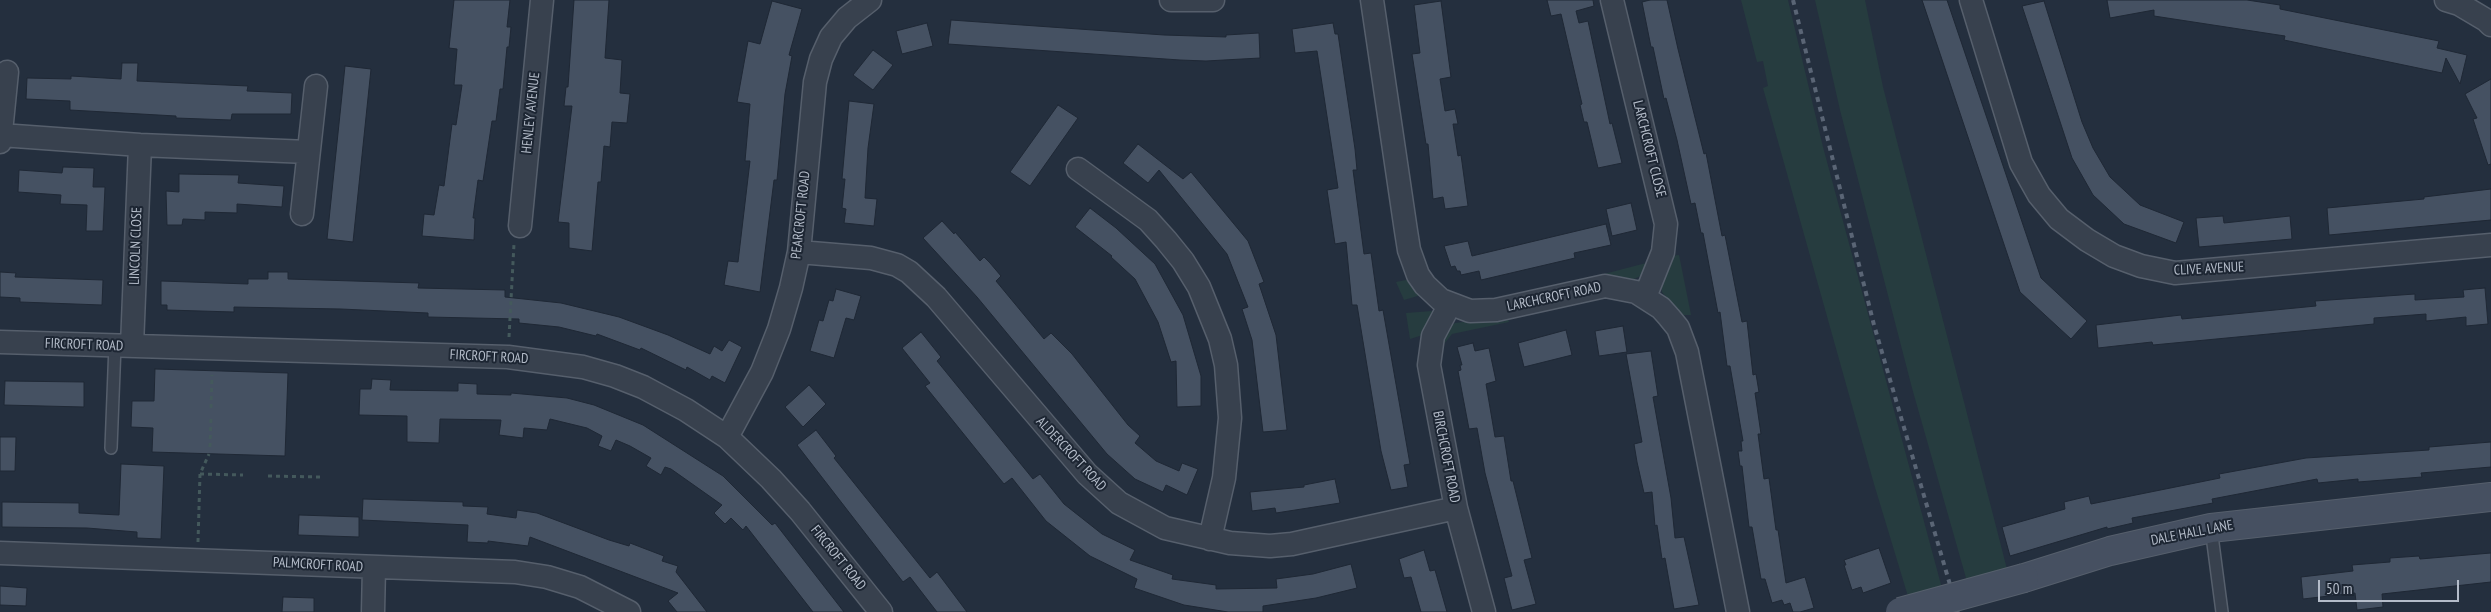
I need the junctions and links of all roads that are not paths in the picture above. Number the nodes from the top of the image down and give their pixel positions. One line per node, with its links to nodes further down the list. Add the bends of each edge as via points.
1 (542, 0): 17 (street, HENLEY AVENUE)
2 (870, 0): 19 (street, PEARCROFT ROAD, via 847,18 821,59 815,82)
3 (1171, 0): 4 (street)
4 (1213, 0)
5 (1372, 0): 21 (street, LARCHCROFT ROAD, via 1409,250 1425,285)
6 (1612, 0): 20 (street, LARCHCROFT CLOSE, via 1666,224 1663,252)
7 (1970, 0): 18 (street, CLIVE AVENUE, via 2021,163 2039,195 2059,219 2114,256 2175,273)
8 (2446, 0): 9 (street)
9 (2491, 25)
10 (7, 72): 12 (street)
11 (316, 86): 14 (street)
12 (0, 138): 13 (street)
13 (140, 145): 14 (street); 23 (street, LINCOLN CLOSE)
14 (308, 152): 16 (street)
15 (1078, 169): 29 (street, via 1148,220 1166,240 1199,287 1220,339 1226,365 1230,418 1224,478)
16 (302, 214)
17 (520, 226)
18 (2491, 246)
19 (799, 252): 24 (street, PEARCROFT ROAD, via 782,321 762,372); 29 (street, ALDERCROFT ROAD, via 871,258 909,272 936,297 1058,442 1104,491 1137,514 1165,528)
20 (1645, 297): 21 (street, LARCHCROFT ROAD, via 1605,286 1496,310 1470,310); 36 (street, LARCHCROFT ROAD, via 1670,317 1687,352)
21 (1450, 304): 27 (street, BIRCHCROFT ROAD, via 1433,336 1429,365)
22 (0, 342): 23 (street, FIRCROFT ROAD)
23 (123, 346): 24 (street, FIRCROFT ROAD, via 508,357 567,364 643,387); 25 (lane)
24 (727, 436): 34 (street, FIRCROFT ROAD, via 800,511)
25 (111, 448)
26 (2491, 497): 28 (street, DALE HALL LANE)
27 (1456, 508): 29 (street, ALDERCROFT ROAD, via 1292,544 1249,545); 35 (street, BIRCHCROFT ROAD)
28 (2211, 528): 37 (street, DALE HALL LANE, bridge, via 2110,551); 38 (lane)
29 (1210, 539)
30 (0, 554): 31 (street, PALMCROFT ROAD)
31 (374, 567): 32 (street); 33 (street, PALMCROFT ROAD, via 530,574 580,587)
32 (373, 612)
33 (628, 612)
34 (881, 612)
35 (1484, 612)
36 (1738, 612)
37 (1900, 612)
38 (2222, 612)

